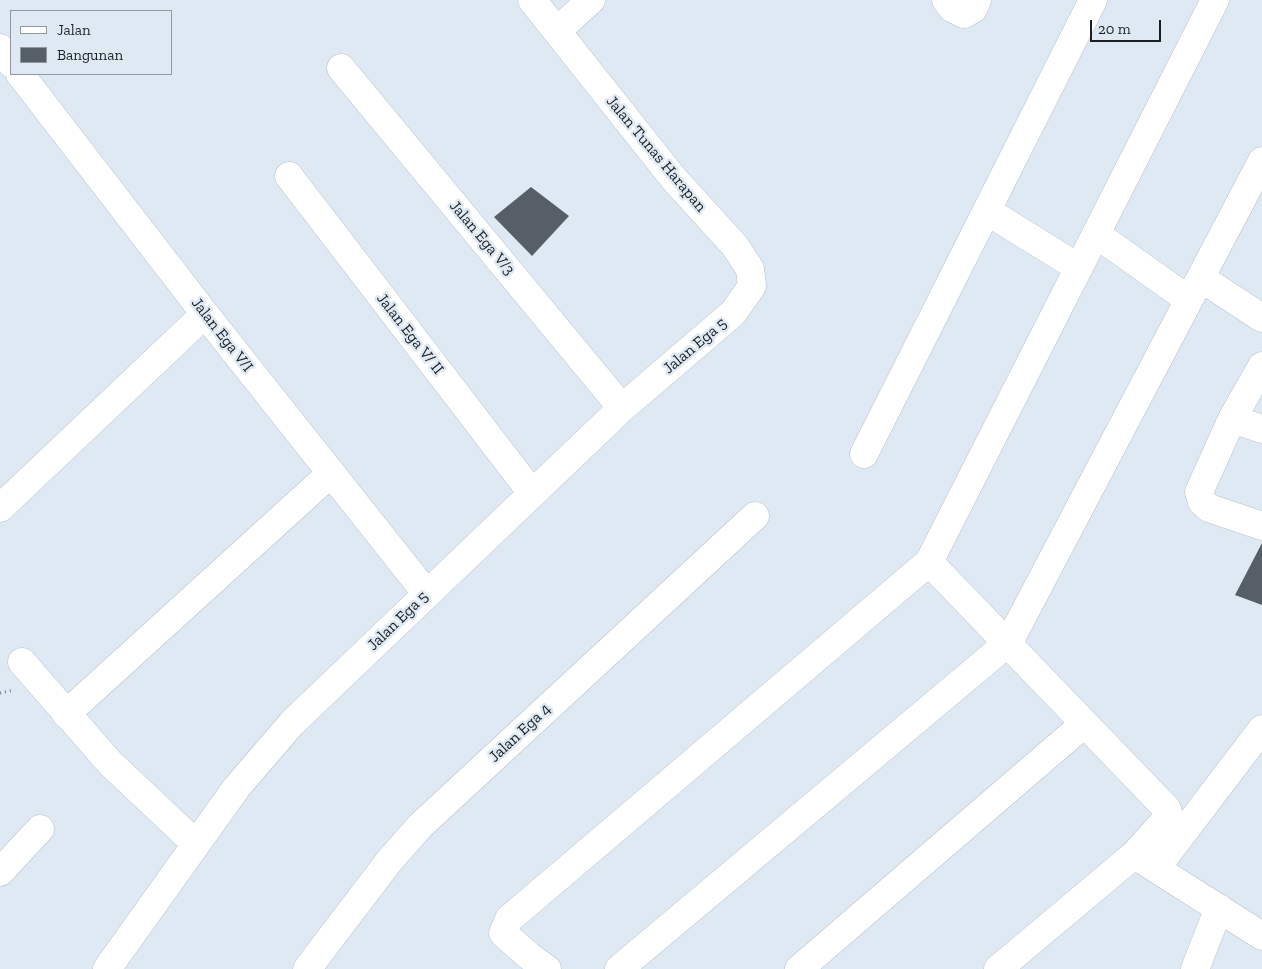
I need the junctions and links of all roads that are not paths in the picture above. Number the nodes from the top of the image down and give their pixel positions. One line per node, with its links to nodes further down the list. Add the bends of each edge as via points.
1 (532, 0): 7 (street, Jalan Tunas Harapan)
2 (591, 0): 7 (street)
3 (946, 0): 4 (street, via 952,8 964,14 973,9)
4 (978, 0)
5 (1093, 0): 14 (street)
6 (1215, 0): 15 (street)
7 (557, 31): 18 (street, Jalan Tunas Harapan, via 750,269 752,286)
8 (0, 48): 9 (street)
9 (10, 62)
10 (341, 68): 22 (street, Jalan Ega V/3)
11 (21, 75): 19 (street, Jalan Ega V/I)
12 (1262, 161): 17 (street)
13 (289, 176): 27 (street, Jalan Ega V/ II)
14 (987, 210): 16 (street); 25 (street)
15 (1096, 234): 16 (street); 17 (street)
16 (1079, 268): 31 (street)
17 (1195, 289): 20 (street); 33 (street)
18 (733, 313): 22 (street, Jalan Ega 5)
19 (206, 314): 26 (street, Jalan Ega V/I); 28 (street)
20 (1262, 318)
21 (1262, 366): 23 (street)
22 (622, 408): 27 (street, Jalan Ega 5)
23 (1232, 419): 24 (street); 30 (street, via 1198,492 1209,508)
24 (1262, 429)
25 (864, 454)
26 (330, 474): 32 (street, Jalan Ega V/I); 35 (street)
27 (532, 493): 32 (street, Jalan Ega 5)
28 (0, 508)
29 (755, 516): 46 (street, Jalan Ega 4, via 420,826)
30 (1262, 526)
31 (929, 562): 33 (street); 44 (street, via 509,919 504,934)
32 (427, 594): 39 (street, Jalan Ega 5, via 292,723 237,787)
33 (1008, 642): 36 (street); 47 (street)
34 (22, 662): 35 (street)
35 (66, 714): 39 (street, via 110,763)
36 (1084, 724): 40 (street, via 1167,809 1169,816); 48 (street)
37 (1262, 729): 40 (street)
38 (40, 829): 41 (street)
39 (196, 844): 45 (street, Jalan Ega 5)
40 (1145, 861): 42 (street); 49 (street)
41 (0, 872)
42 (1219, 908): 43 (street); 50 (street)
43 (1262, 936)
44 (532, 965)
45 (107, 969)
46 (307, 969)
47 (619, 969)
48 (799, 969)
49 (998, 969)
50 (1195, 969)

